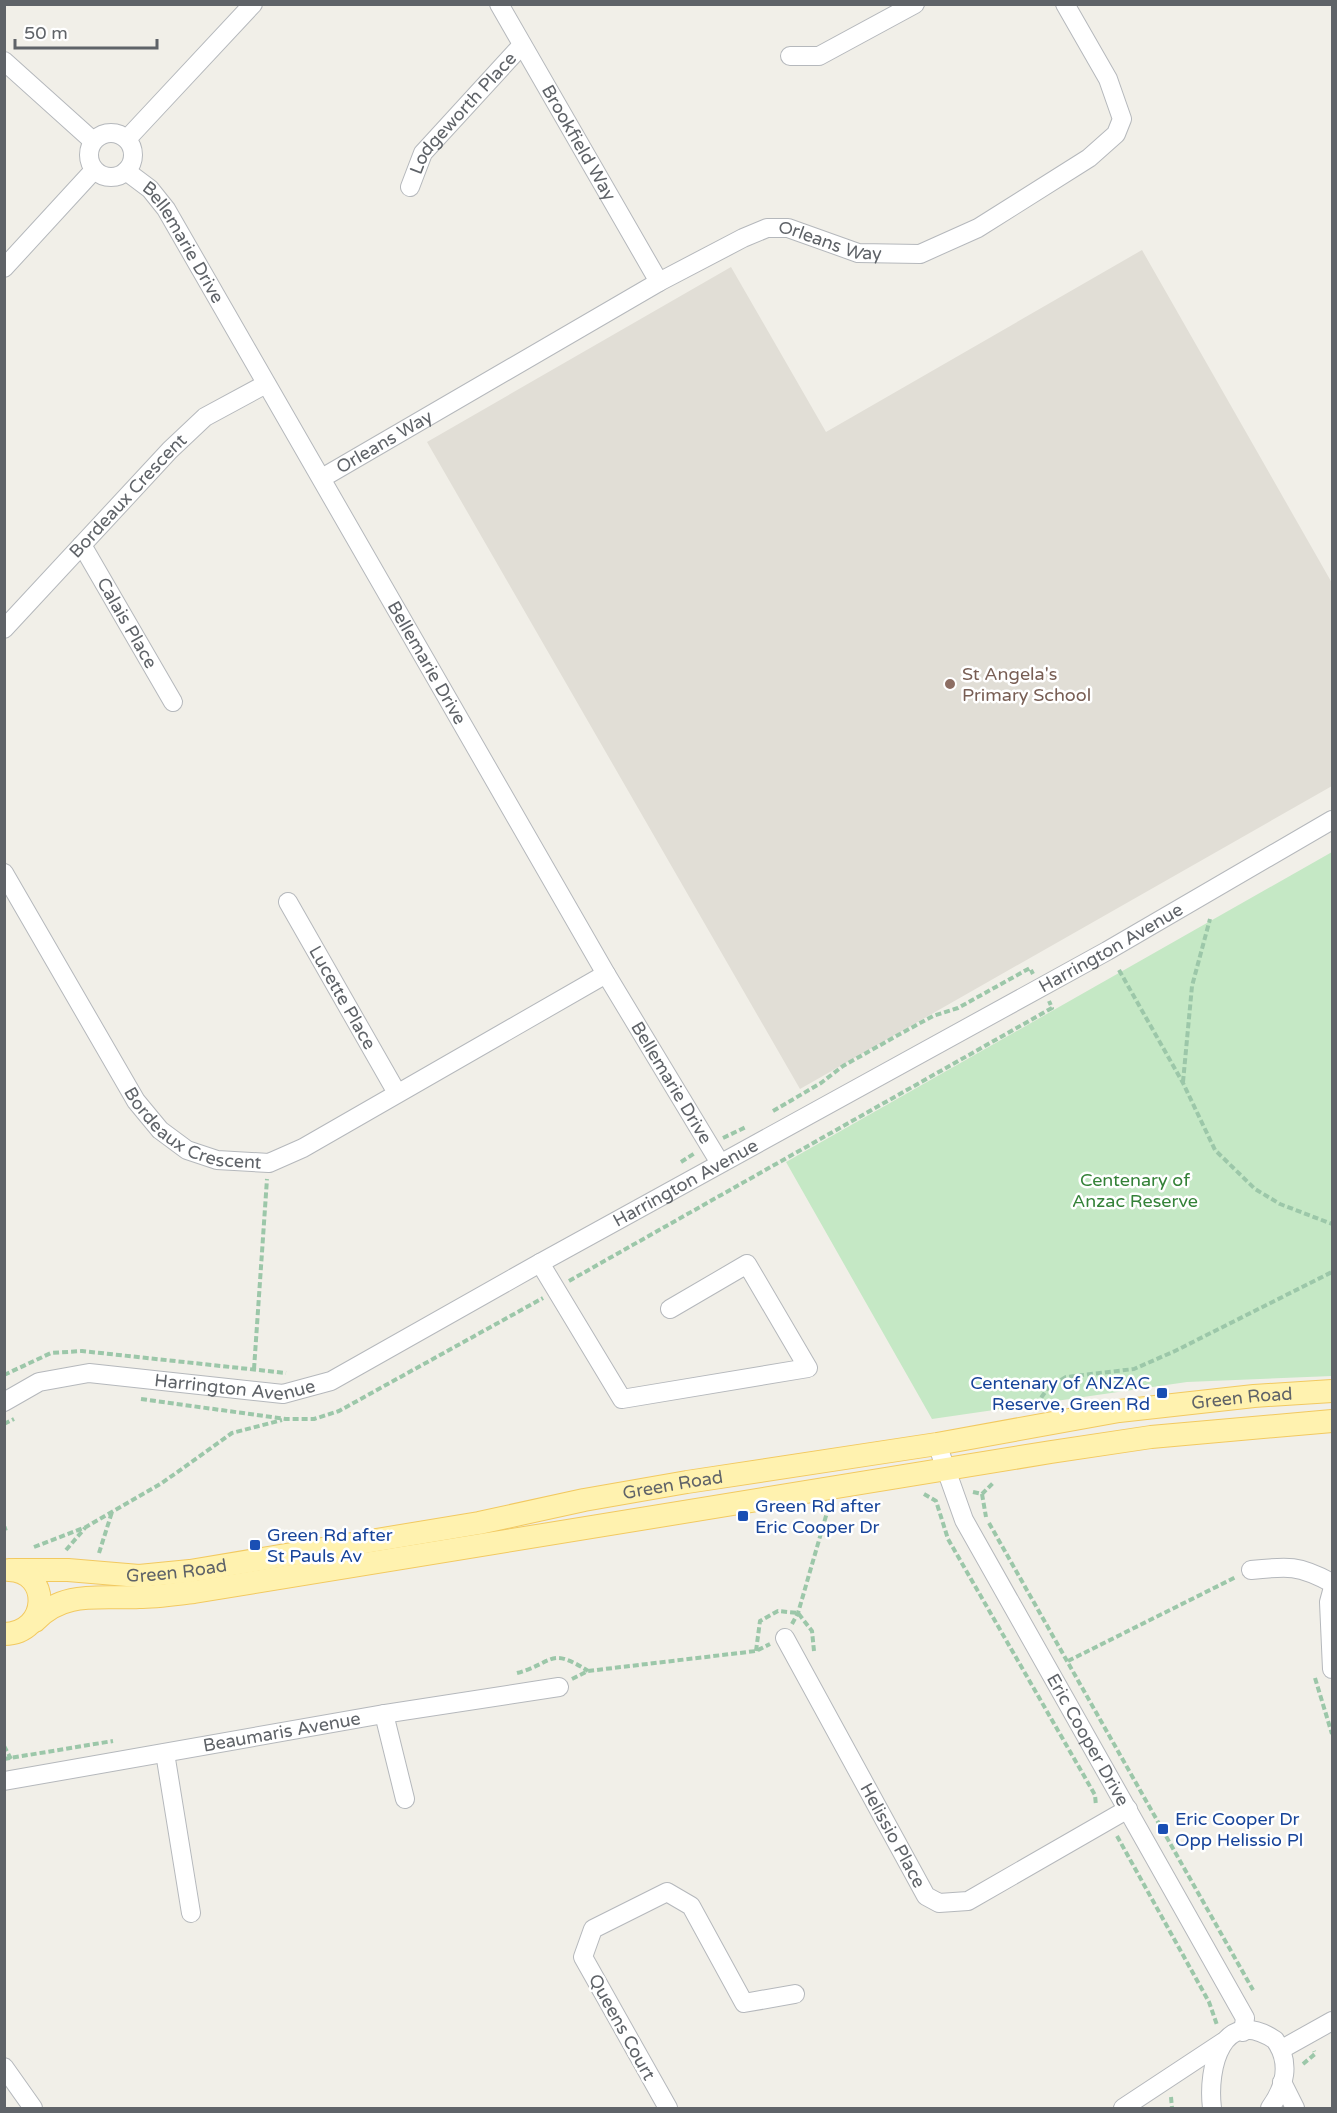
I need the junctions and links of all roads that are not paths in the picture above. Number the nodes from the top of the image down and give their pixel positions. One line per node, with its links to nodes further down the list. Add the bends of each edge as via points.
1 (253, 4): 8 (street)
2 (499, 4): 5 (street, Brookfield Way)
3 (915, 4): 6 (street, via 819,56)
4 (1065, 4): 14 (street, Orleans Way, via 1108,79 1122,119 1116,134 1089,158 978,228 920,254 858,253 788,228 766,228)
5 (522, 45): 12 (street, Lodgeworth Place, via 423,153); 14 (street, Brookfield Way)
6 (790, 56)
7 (4, 62): 9 (street)
8 (127, 139): 9 (street, via 113,132); 11 (street, via 133,152)
9 (93, 141): 10 (street, via 88,152)
10 (94, 170): 11 (street, via 113,177); 13 (street)
11 (126, 171): 15 (street, Bellemarie Drive, via 150,189 166,209)
12 (410, 187)
13 (4, 268)
14 (659, 282): 16 (street, Orleans Way)
15 (266, 384): 16 (street, Bellemarie Drive); 17 (street, Bordeaux Crescent, via 205,417)
16 (322, 478): 23 (street, Bellemarie Drive)
17 (82, 545): 18 (street, Bordeaux Crescent); 19 (street, Calais Place)
18 (4, 629)
19 (173, 702)
20 (1332, 820): 25 (street, Harrington Avenue, via 1107,951)
21 (4, 873): 24 (street, Bordeaux Crescent, via 136,1101 160,1130 187,1150 217,1160 269,1163 303,1148)
22 (288, 902): 24 (street, Lucette Place)
23 (606, 974): 24 (street, Bordeaux Crescent); 25 (street, Bellemarie Drive)
24 (397, 1093)
25 (720, 1163): 26 (street, Harrington Avenue)
26 (540, 1263): 27 (street, via 622,1399 808,1368 747,1264); 29 (street, Harrington Avenue, via 331,1381 283,1394 89,1373 39,1382)
27 (670, 1309)
28 (1332, 1391): 31 (main road, Green Road, via 1119,1411)
29 (4, 1402)
30 (1332, 1421): 32 (main road, Green Road, via 1151,1437)
31 (937, 1444): 32 (street, Eric Cooper Drive); 33 (main road, Green Road, via 687,1482 479,1523 190,1571 139,1576)
32 (945, 1469): 37 (main road, Green Road, via 194,1592 71,1598 45,1609); 46 (street, Eric Cooper Drive, via 964,1520)
33 (10, 1570): 37 (main road, via 27,1576 39,1594 40,1609)
34 (1251, 1570): 35 (street, via 1287,1566 1314,1572)
35 (1332, 1583)
36 (1332, 1591): 40 (street)
37 (35, 1621): 38 (main road, Green Road, via 25,1630)
38 (4, 1634)
39 (785, 1638): 46 (street, Helissio Place, via 926,1896 939,1903 968,1901)
40 (1332, 1669)
41 (559, 1687): 42 (street, Beaumaris Avenue)
42 (384, 1714): 43 (street, Beaumaris Avenue); 45 (street)
43 (165, 1753): 44 (street, Beaumaris Avenue); 47 (street)
44 (4, 1781)
45 (405, 1799)
46 (1128, 1809): 50 (street, Eric Cooper Drive, via 1245,2018)
47 (191, 1913)
48 (795, 1994): 56 (street, Queens Court, via 744,2003 691,1906 667,1892 593,1929 583,1957)
49 (1332, 2021): 52 (street)
50 (1243, 2032): 51 (street); 52 (street, via 1266,2034)
51 (1223, 2042): 57 (street); 58 (street, via 1211,2071)
52 (1282, 2049): 54 (street, via 1286,2069)
53 (4, 2067): 55 (street)
54 (1282, 2082): 59 (street); 60 (street)
55 (33, 2109)
56 (668, 2109)
57 (1123, 2109)
58 (1212, 2109)
59 (1270, 2109)
60 (1295, 2109)

